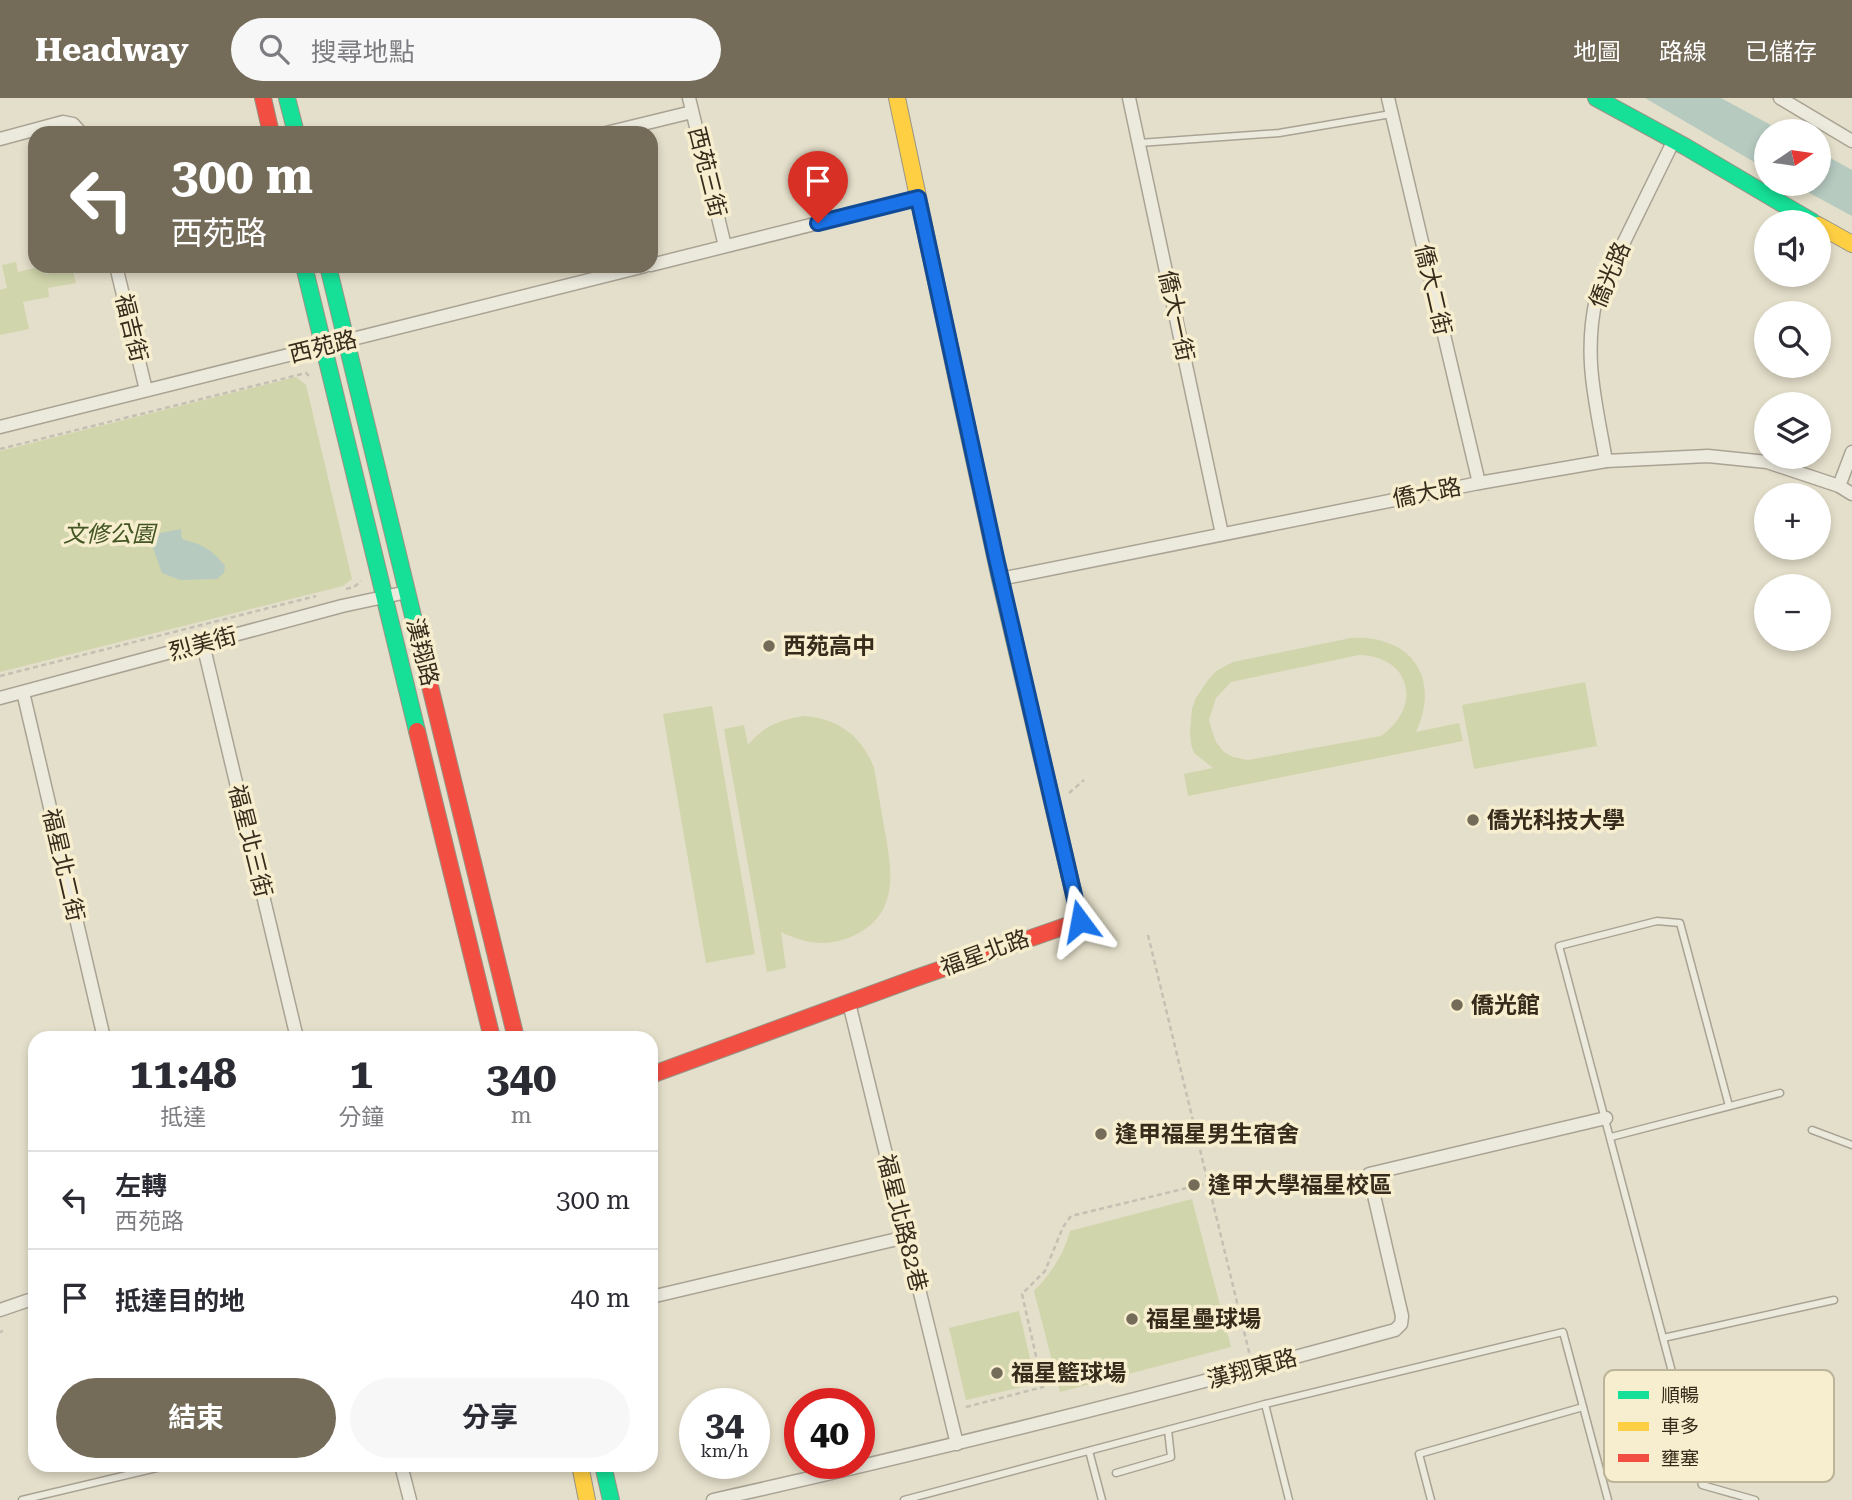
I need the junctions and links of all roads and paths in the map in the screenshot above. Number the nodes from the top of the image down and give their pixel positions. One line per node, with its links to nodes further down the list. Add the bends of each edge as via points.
1 (263, 98): 13 (street)
2 (287, 98): 14 (street)
3 (689, 98): 9 (street, 西苑三街)
4 (897, 98): 21 (street, 福星北路)
5 (1129, 98): 20 (street, 僑大一街)
6 (1388, 98): 10 (street, 僑大二街)
7 (1596, 98): 18 (street)
8 (1780, 98): 19 (street)
9 (692, 112): 15 (street); 25 (street, 西苑三街)
10 (1391, 114): 20 (lane, via 1279,133); 39 (street, 僑大二街)
11 (48, 126): 12 (street, via 63,122)
12 (75, 126)
13 (269, 126)
14 (294, 126)
15 (635, 126)
16 (28, 131): 17 (street)
17 (0, 139)
18 (1674, 140): 22 (street); 38 (street, 僑光路, via 1595,299 1588,346)
19 (1852, 141)
20 (1139, 143): 42 (street, 僑大一街)
21 (918, 198): 25 (street); 44 (street, 福星北路)
22 (1793, 210)
23 (1831, 232): 24 (street)
24 (1852, 244)
25 (725, 246): 26 (street)
26 (658, 262)
27 (118, 273): 34 (street, 福吉街)
28 (306, 273): 32 (street, 漢翔路)
29 (330, 273): 31 (street, 漢翔路)
30 (617, 273): 31 (street, 西苑路)
31 (347, 341): 32 (street, 西苑路); 46 (street, 漢翔路)
32 (323, 346): 34 (street, 西苑路); 47 (street, 漢翔路)
33 (311, 378): 36 (path, via 306,373)
34 (146, 390): 35 (street, 西苑路)
35 (0, 427)
36 (0, 449)
37 (1852, 452): 40 (street)
38 (1606, 461): 39 (street, 僑大路); 40 (street, 僑大路, via 1708,456 1768,462)
39 (1479, 483): 42 (street, 僑大路)
40 (1839, 486): 41 (street, 僑大路)
41 (1852, 494)
42 (1222, 534): 44 (street, 僑大路)
43 (363, 577): 45 (path, via 354,587)
44 (1000, 579): 54 (street, 福星北路, via 1080,921)
45 (341, 590)
46 (407, 592): 47 (street, 烈美街); 58 (street, 漢翔路)
47 (384, 596): 49 (street, 烈美街); 57 (street, 漢翔路)
48 (315, 597): 50 (path)
49 (203, 644): 51 (street, 烈美街); 56 (street, 福星北三街)
50 (0, 676)
51 (23, 692): 52 (street, 烈美街); 55 (street, 福星北二街)
52 (0, 698)
53 (1148, 935): 66 (path)
54 (849, 1003): 59 (street, 福星北路); 67 (street, 福星北路82巷)
55 (102, 1031)
56 (296, 1031)
57 (490, 1031)
58 (514, 1031)
59 (658, 1072)
60 (1780, 1093): 61 (lane)
61 (1729, 1106): 62 (lane, via 1680,923 1657,921 1559,946); 64 (lane)
62 (1606, 1118): 64 (lane); 73 (street, 漢翔東路, via 1369,1174 1401,1324 1395,1330)
63 (1812, 1130): 65 (lane)
64 (1611, 1137): 72 (lane)
65 (1852, 1144)
66 (1208, 1183): 73 (path); 76 (path, via 1072,1216 1045,1271 1022,1294 1043,1387)
67 (906, 1237): 68 (street); 79 (street, 福星北路82巷)
68 (658, 1295)
69 (28, 1300): 71 (street)
70 (1834, 1300): 72 (lane)
71 (0, 1310)
72 (1663, 1338): 74 (lane)
73 (1253, 1369): 79 (street, 漢翔東路)
74 (1671, 1370)
75 (1265, 1405): 77 (lane, via 1563,1332); 78 (lane); 94 (lane)
76 (966, 1407)
77 (1583, 1407): 95 (lane, via 1419,1454); 96 (lane)
78 (1168, 1430): 80 (lane); 85 (lane, via 1171,1457)
79 (957, 1444): 91 (street, 漢翔東路)
80 (1089, 1451): 92 (lane); 93 (lane)
81 (140, 1472): 87 (lane)
82 (403, 1472): 88 (street)
83 (581, 1472): 89 (street)
84 (605, 1472): 90 (street)
85 (1116, 1473)
86 (1701, 1482): 97 (lane)
87 (22, 1500)
88 (410, 1500)
89 (587, 1500)
90 (611, 1500)
91 (713, 1500)
92 (904, 1500)
93 (1102, 1500)
94 (1289, 1500)
95 (1431, 1500)
96 (1608, 1500)
97 (1755, 1500)

